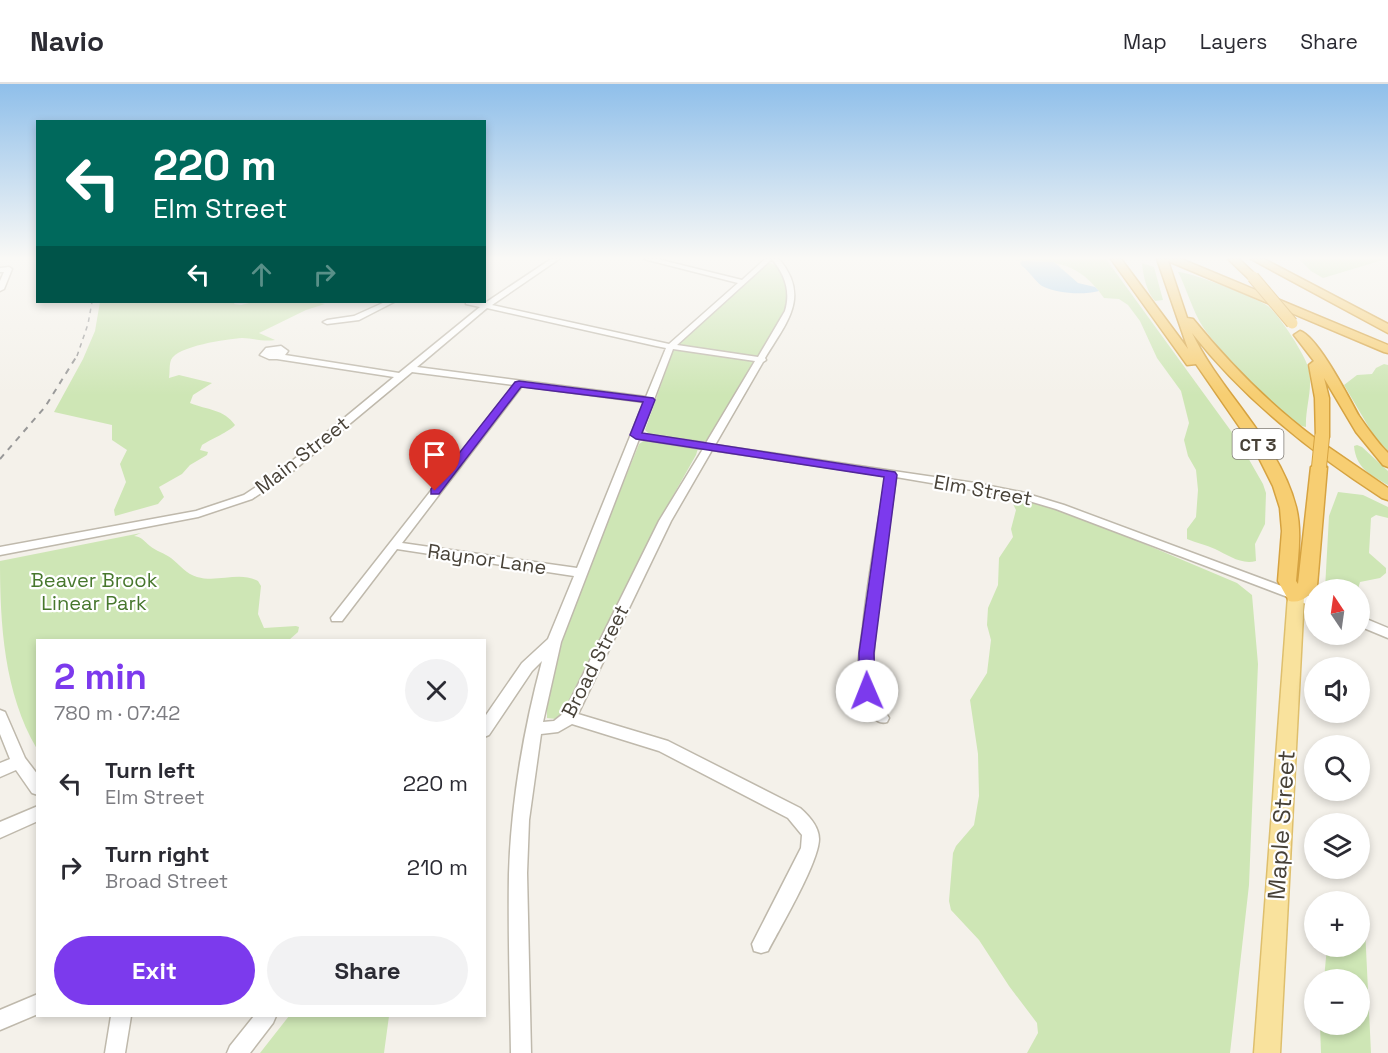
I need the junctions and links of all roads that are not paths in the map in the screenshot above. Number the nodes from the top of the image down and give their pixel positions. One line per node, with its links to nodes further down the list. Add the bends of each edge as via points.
1 (385, 304): 12 (street, via 356,318)
2 (482, 304): 10 (street)
3 (718, 304): 16 (street, Broad Street)
4 (791, 304): 19 (street, Broad Street)
5 (1149, 304): 23 (highway, via 1209,387)
6 (1278, 304): 13 (highway, CT 3, bridge)
7 (1280, 304): 17 (highway)
8 (1296, 304): 15 (highway)
9 (1341, 304): 14 (highway)
10 (487, 305): 16 (street); 20 (street, Main Street)
11 (1177, 305): 23 (highway, CT 3, via 1197,356); 28 (highway, via 1220,361 1260,400 1339,463)
12 (327, 322)
13 (1296, 329): 26 (highway, via 1323,366 1358,428); 32 (highway, CT 3, bridge, via 1321,384 1322,437)
14 (1388, 329)
15 (1388, 342)
16 (670, 347): 19 (street); 22 (street, Broad Street)
17 (1388, 349)
18 (276, 356): 20 (street)
19 (762, 360): 25 (street, Broad Street)
20 (406, 372): 21 (street); 30 (street, Main Street, via 279,477 248,497 177,519)
21 (519, 384): 22 (street); 29 (street)
22 (650, 400): 24 (street, Broad Street)
23 (1228, 402): 33 (highway, CT 3, via 1265,454 1285,497 1291,531 1287,580)
24 (636, 435): 25 (street, Elm Street); 31 (street, Broad Street)
25 (708, 446): 27 (street, Elm Street); 41 (street, Broad Street, via 665,521)
26 (1388, 462)
27 (891, 475): 34 (street, Elm Street, via 975,486 1042,501); 42 (street, via 865,674 870,700)
28 (1388, 495)
29 (393, 545): 31 (street, Raynor Lane); 36 (street)
30 (0, 551)
31 (582, 573): 39 (street, Broad Street)
32 (1309, 579)
33 (1304, 599)
34 (1304, 600)
35 (1304, 612): 58 (main road, Maple Street / CT 3)
36 (337, 618)
37 (1370, 626): 38 (street)
38 (1388, 633)
39 (554, 642): 43 (street, Broad Street); 44 (street, via 527,667)
40 (0, 716): 45 (street)
41 (569, 717): 43 (street, Broad Street, via 556,727); 50 (street, via 687,757 804,821 810,831 809,851)
42 (882, 718)
43 (534, 727): 57 (street, via 519,844)
44 (486, 728)
45 (19, 762): 46 (street); 47 (street)
46 (0, 770)
47 (36, 785)
48 (36, 814): 49 (street)
49 (0, 830)
50 (761, 944)
51 (36, 1005): 54 (street)
52 (121, 1017): 55 (street)
53 (265, 1017): 56 (street)
54 (0, 1020)
55 (115, 1053)
56 (237, 1053)
57 (521, 1053)
58 (1267, 1053)

